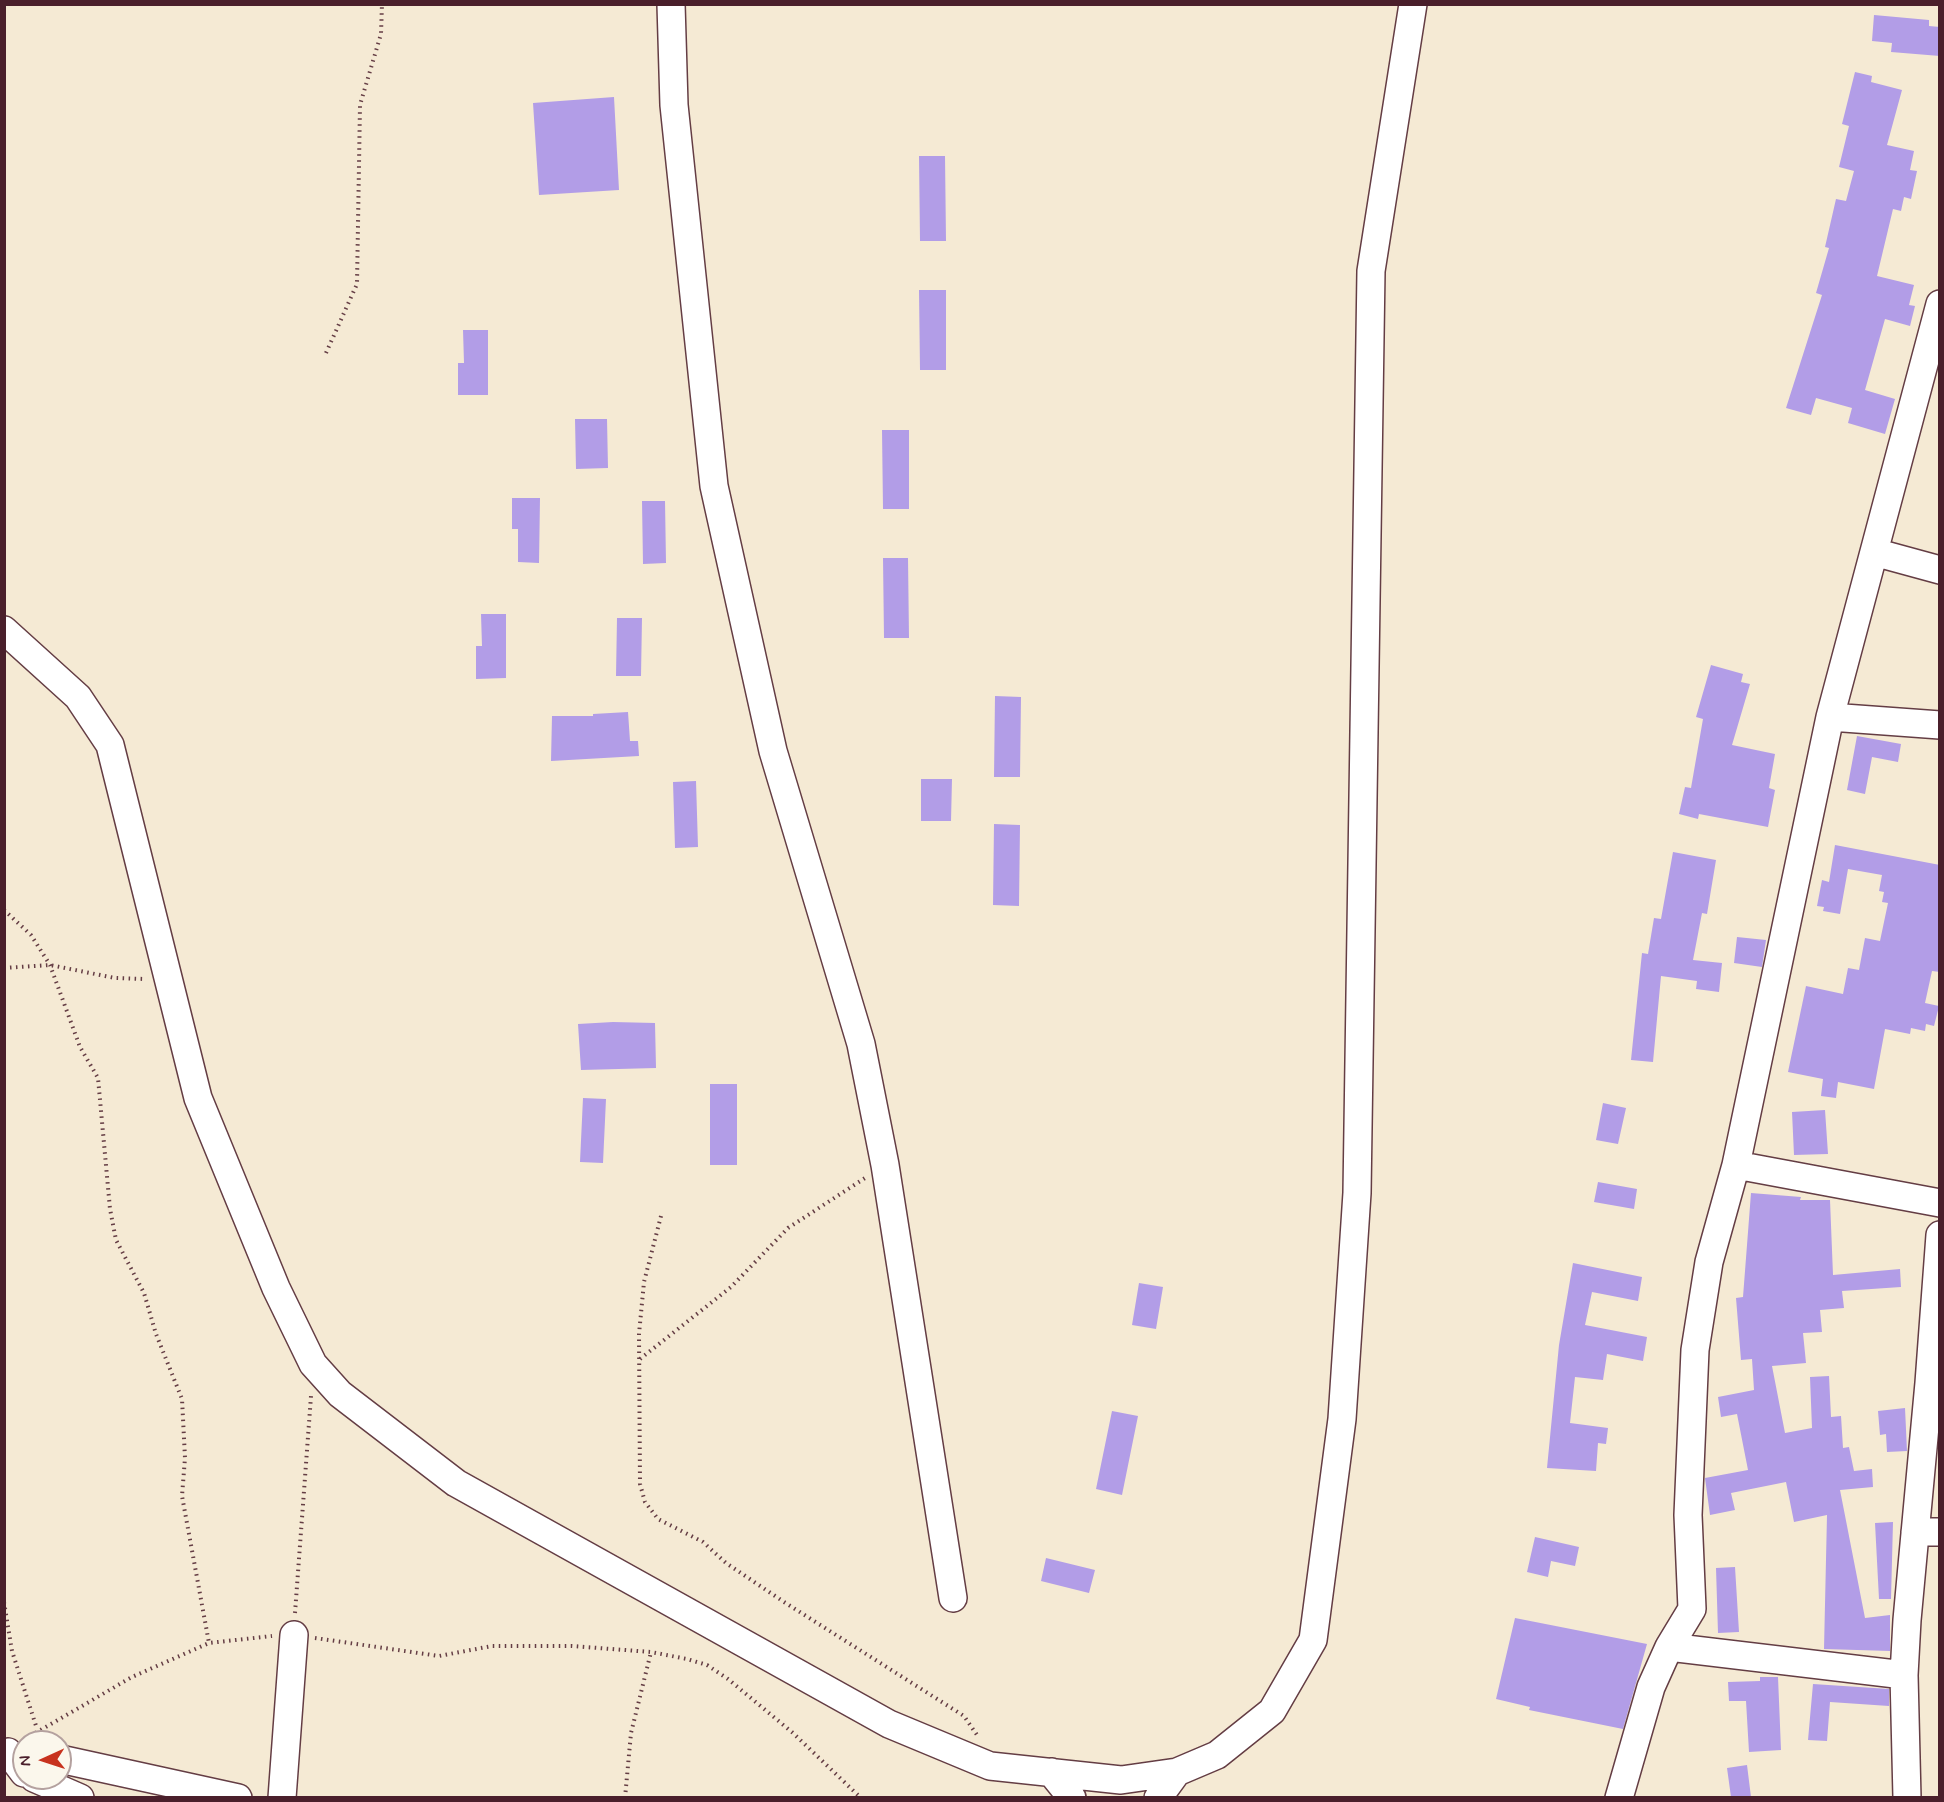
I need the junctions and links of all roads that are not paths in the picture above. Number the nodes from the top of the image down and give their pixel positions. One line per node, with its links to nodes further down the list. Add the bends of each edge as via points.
1 (671, 4): 13 (street, via 674,105 714,486 773,751 861,1044 885,1165)
2 (1413, 4): 19 (street, via 1371,271 1357,1193 1342,1419 1313,1640 1272,1711 1217,1755)
3 (1940, 304): 4 (street)
4 (1874, 552): 5 (street); 7 (street)
5 (1940, 570)
6 (4, 630): 18 (street, via 78,697 110,745 198,1098 276,1288 313,1364 340,1394 456,1482 889,1724 990,1766)
7 (1830, 717): 8 (street); 9 (street)
8 (1940, 725)
9 (1736, 1165): 10 (street); 15 (street, via 1709,1262 1695,1350 1688,1515 1692,1609)
10 (1940, 1203)
11 (1938, 1247): 12 (street, via 1929,1383)
12 (1928, 1532): 16 (street)
13 (953, 1598)
14 (294, 1635): 23 (street)
15 (1669, 1647): 16 (street); 26 (street, via 1652,1688)
16 (1904, 1675): 27 (street)
17 (72, 1762): 22 (street)
18 (1051, 1772): 19 (street, via 1121,1780); 24 (street)
19 (1177, 1772): 25 (street)
20 (63, 1790): 21 (street)
21 (80, 1797)
22 (238, 1797)
23 (282, 1797)
24 (1072, 1797)
25 (1158, 1797)
26 (1619, 1797)
27 (1907, 1797)

